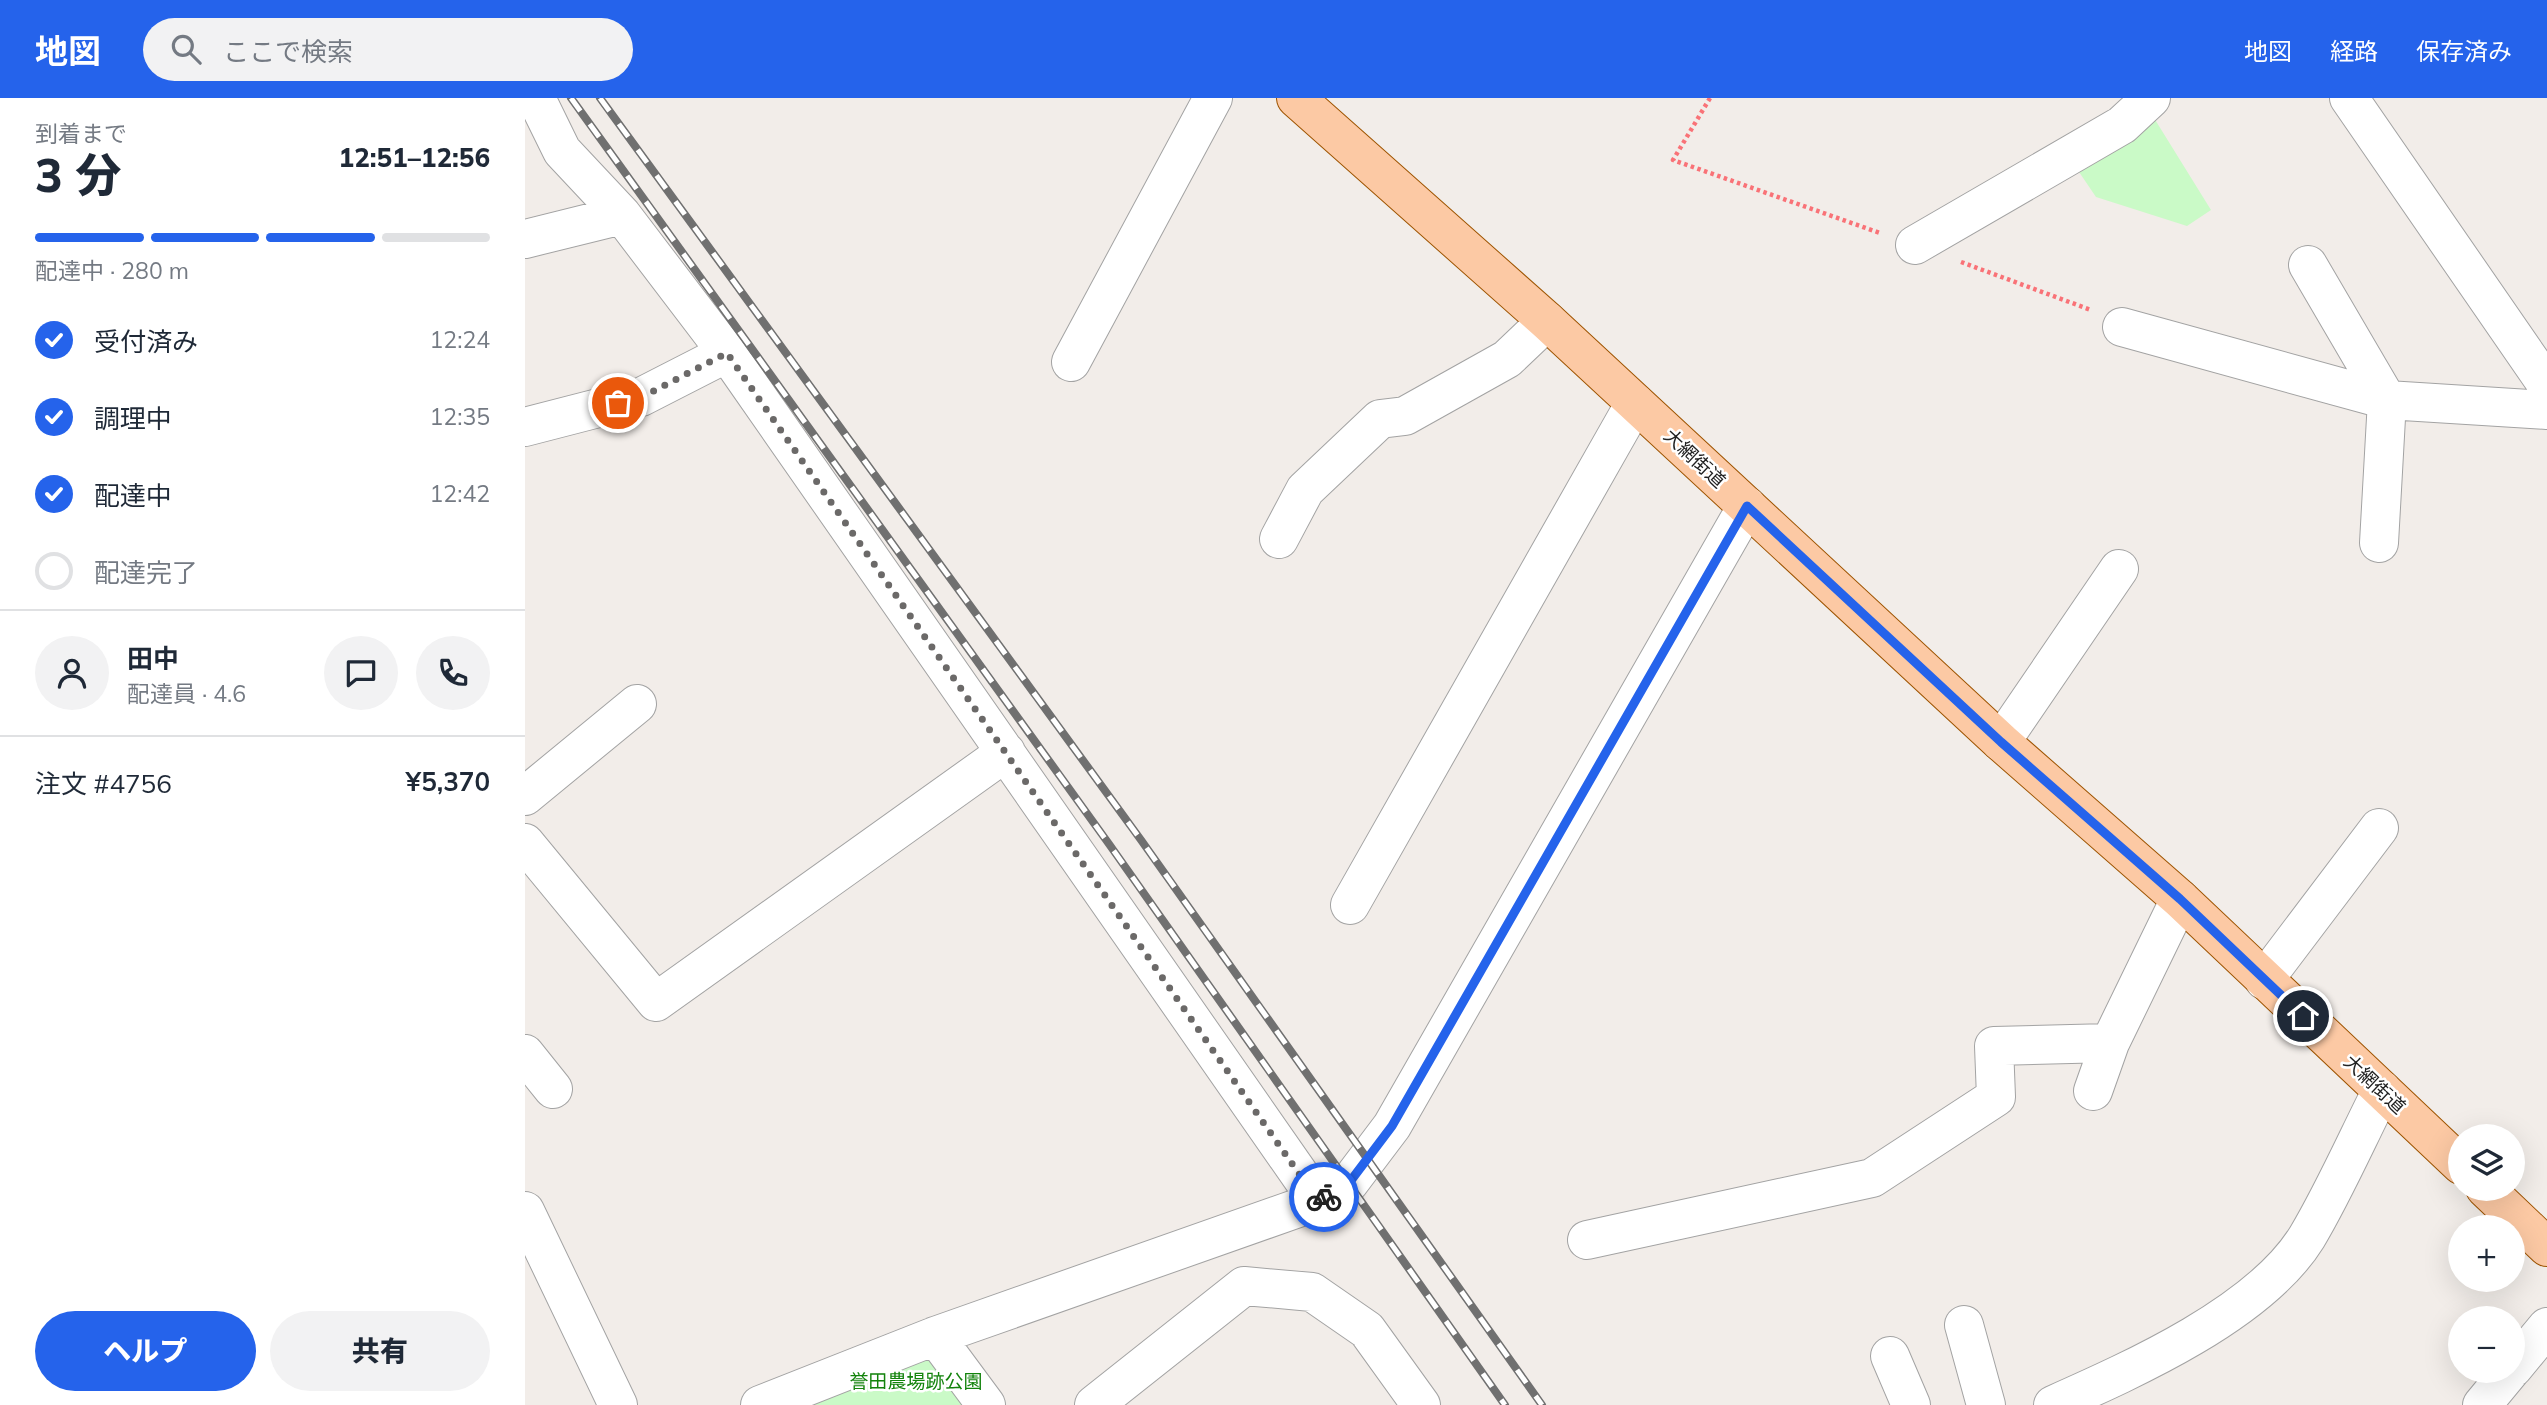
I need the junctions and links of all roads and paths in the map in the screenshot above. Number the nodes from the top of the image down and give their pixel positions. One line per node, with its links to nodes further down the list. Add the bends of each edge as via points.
1 (536, 98): 8 (street, via 562,151)
2 (1213, 98): 15 (street)
3 (1296, 98): 12 (main road, 大網街道)
4 (1710, 98): 7 (path)
5 (2151, 98): 10 (street, via 2122,125)
6 (2349, 98): 16 (street)
7 (1673, 160)
8 (622, 215): 9 (street); 14 (street)
9 (525, 239)
10 (1915, 245)
11 (2308, 265): 17 (street)
12 (1546, 321): 18 (main road, 大網街道); 22 (street, via 1507,359 1405,416 1380,419 1305,490)
13 (2122, 327): 17 (street)
14 (727, 353): 20 (street, via 642,397); 27 (street)
15 (1070, 362)
16 (2547, 385)
17 (2387, 400): 19 (street); 23 (street)
18 (1635, 403): 21 (main road, 大網街道); 32 (street)
19 (2547, 410)
20 (525, 427)
21 (1747, 506): 26 (main road, 大網街道); 40 (street, via 1392,1126 1349,1183)
22 (1279, 539)
23 (2379, 543)
24 (2119, 569): 26 (street)
25 (637, 704): 28 (street)
26 (2001, 742): 31 (main road, 大網街道)
27 (1006, 752): 30 (street, via 656,1002); 40 (street)
28 (525, 796)
29 (2379, 828): 33 (street)
30 (525, 842)
31 (2180, 899): 33 (main road, 大網街道); 34 (street)
32 (1350, 905)
33 (2264, 980): 37 (main road, 大網街道)
34 (2110, 1043): 38 (street); 43 (street, via 1994,1045 1996,1097 1872,1178)
35 (525, 1054): 36 (street)
36 (553, 1089)
37 (2382, 1090): 39 (main road, 大網街道); 58 (street, via 2306,1238 2279,1271 2228,1316)
38 (2093, 1091)
39 (2448, 1153)
40 (1318, 1201): 47 (street)
41 (2499, 1201): 44 (main road)
42 (525, 1211): 51 (street)
43 (1587, 1240)
44 (2547, 1247)
45 (1964, 1325): 57 (street)
46 (2547, 1327): 48 (street)
47 (935, 1336): 52 (street); 53 (street)
48 (2525, 1353)
49 (1889, 1356): 56 (street)
50 (2500, 1383): 59 (street)
51 (618, 1405)
52 (760, 1405)
53 (986, 1405)
54 (1094, 1405): 55 (street, via 1244,1286 1312,1292 1367,1330)
55 (1421, 1405)
56 (1911, 1405)
57 (1986, 1405)
58 (2053, 1405)
59 (2482, 1405)

